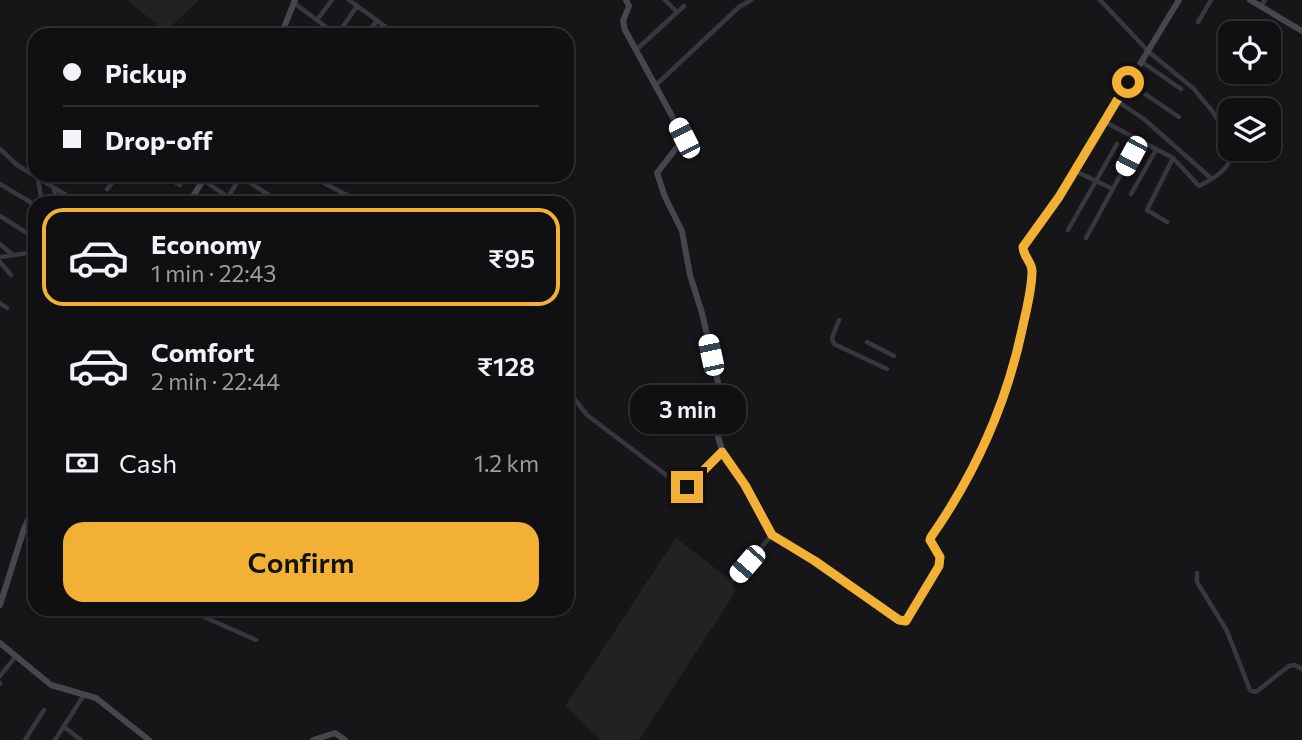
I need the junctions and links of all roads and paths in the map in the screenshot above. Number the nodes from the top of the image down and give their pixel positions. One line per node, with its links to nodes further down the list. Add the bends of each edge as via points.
1 (332, 0): 15 (street)
2 (349, 0): 12 (street)
3 (626, 0): 24 (street, via 629,6 623,25)
4 (664, 0): 14 (street)
5 (751, 0): 28 (street)
6 (1100, 0): 25 (street)
7 (1179, 0): 25 (street)
8 (1210, 0): 17 (street)
9 (1250, 0): 11 (street)
10 (295, 1): 15 (street); 18 (street)
11 (1263, 3): 23 (street)
12 (357, 6): 16 (street); 20 (street)
13 (684, 6): 14 (street)
14 (677, 12): 24 (street)
15 (317, 20): 19 (street)
16 (377, 20): 21 (street); 22 (street)
17 (1198, 22)
18 (284, 28)
19 (328, 28)
20 (342, 28)
21 (372, 28)
22 (387, 28)
23 (1302, 32)
24 (636, 50): 28 (street)
25 (1149, 52): 26 (street); 33 (street, via 1193,88)
26 (1142, 62): 27 (street); 29 (street)
27 (1128, 82): 30 (street); 31 (street)
28 (656, 85): 79 (street, via 684,138 657,173 681,226 720,388)
29 (1181, 89)
30 (1116, 100): 32 (street); 42 (street)
31 (1179, 117)
32 (1105, 121): 34 (street); 40 (street)
33 (1218, 121)
34 (1140, 139): 37 (street); 54 (street)
35 (1117, 144): 43 (street)
36 (0, 149): 41 (street)
37 (1156, 150): 38 (street); 55 (street)
38 (1173, 158): 42 (street, via 1199,186); 63 (street, via 1147,210)
39 (1229, 161): 42 (street)
40 (1075, 171): 43 (street); 81 (street, via 1023,247 1032,270 1007,390 964,485 931,537 939,566 906,621)
41 (28, 172)
42 (1212, 179)
43 (1096, 181): 54 (street); 64 (street)
44 (44, 182): 52 (street)
45 (113, 182): 53 (street)
46 (175, 182): 51 (street)
47 (210, 182): 58 (street)
48 (249, 182): 59 (street)
49 (322, 182): 60 (street)
50 (0, 184): 61 (street)
51 (180, 185)
52 (54, 188): 56 (street); 57 (street)
53 (107, 188)
54 (1113, 189): 66 (street)
55 (1132, 194)
56 (56, 196)
57 (67, 196)
58 (227, 196)
59 (270, 196)
60 (348, 196)
61 (28, 201)
62 (0, 216): 65 (street)
63 (1167, 222)
64 (1068, 230)
65 (28, 234)
66 (1086, 239)
67 (0, 244): 69 (street)
68 (28, 253): 69 (street)
69 (13, 255): 70 (street)
70 (0, 260): 71 (street)
71 (11, 275)
72 (0, 303): 73 (street)
73 (7, 308)
74 (839, 320): 77 (street, via 834,344)
75 (867, 342): 76 (street)
76 (894, 356)
77 (887, 369)
78 (574, 398): 79 (street, via 587,415 682,487)
79 (722, 452): 81 (street)
80 (28, 520): 84 (street)
81 (772, 535): 83 (street)
82 (1197, 573): 89 (street, via 1196,582 1227,631 1250,691 1256,692 1289,666)
83 (733, 580)
84 (0, 605)
85 (202, 616): 86 (street)
86 (256, 640)
87 (0, 643): 88 (street)
88 (16, 656): 90 (street); 91 (street, via 51,685)
89 (1302, 668)
90 (0, 676)
91 (84, 695): 93 (street); 97 (street, via 96,698)
92 (44, 710): 94 (street)
93 (64, 727): 95 (street); 96 (street)
94 (25, 740)
95 (55, 740)
96 (81, 740)
97 (149, 740)
98 (313, 740): 99 (street, via 335,733)
99 (345, 740)

